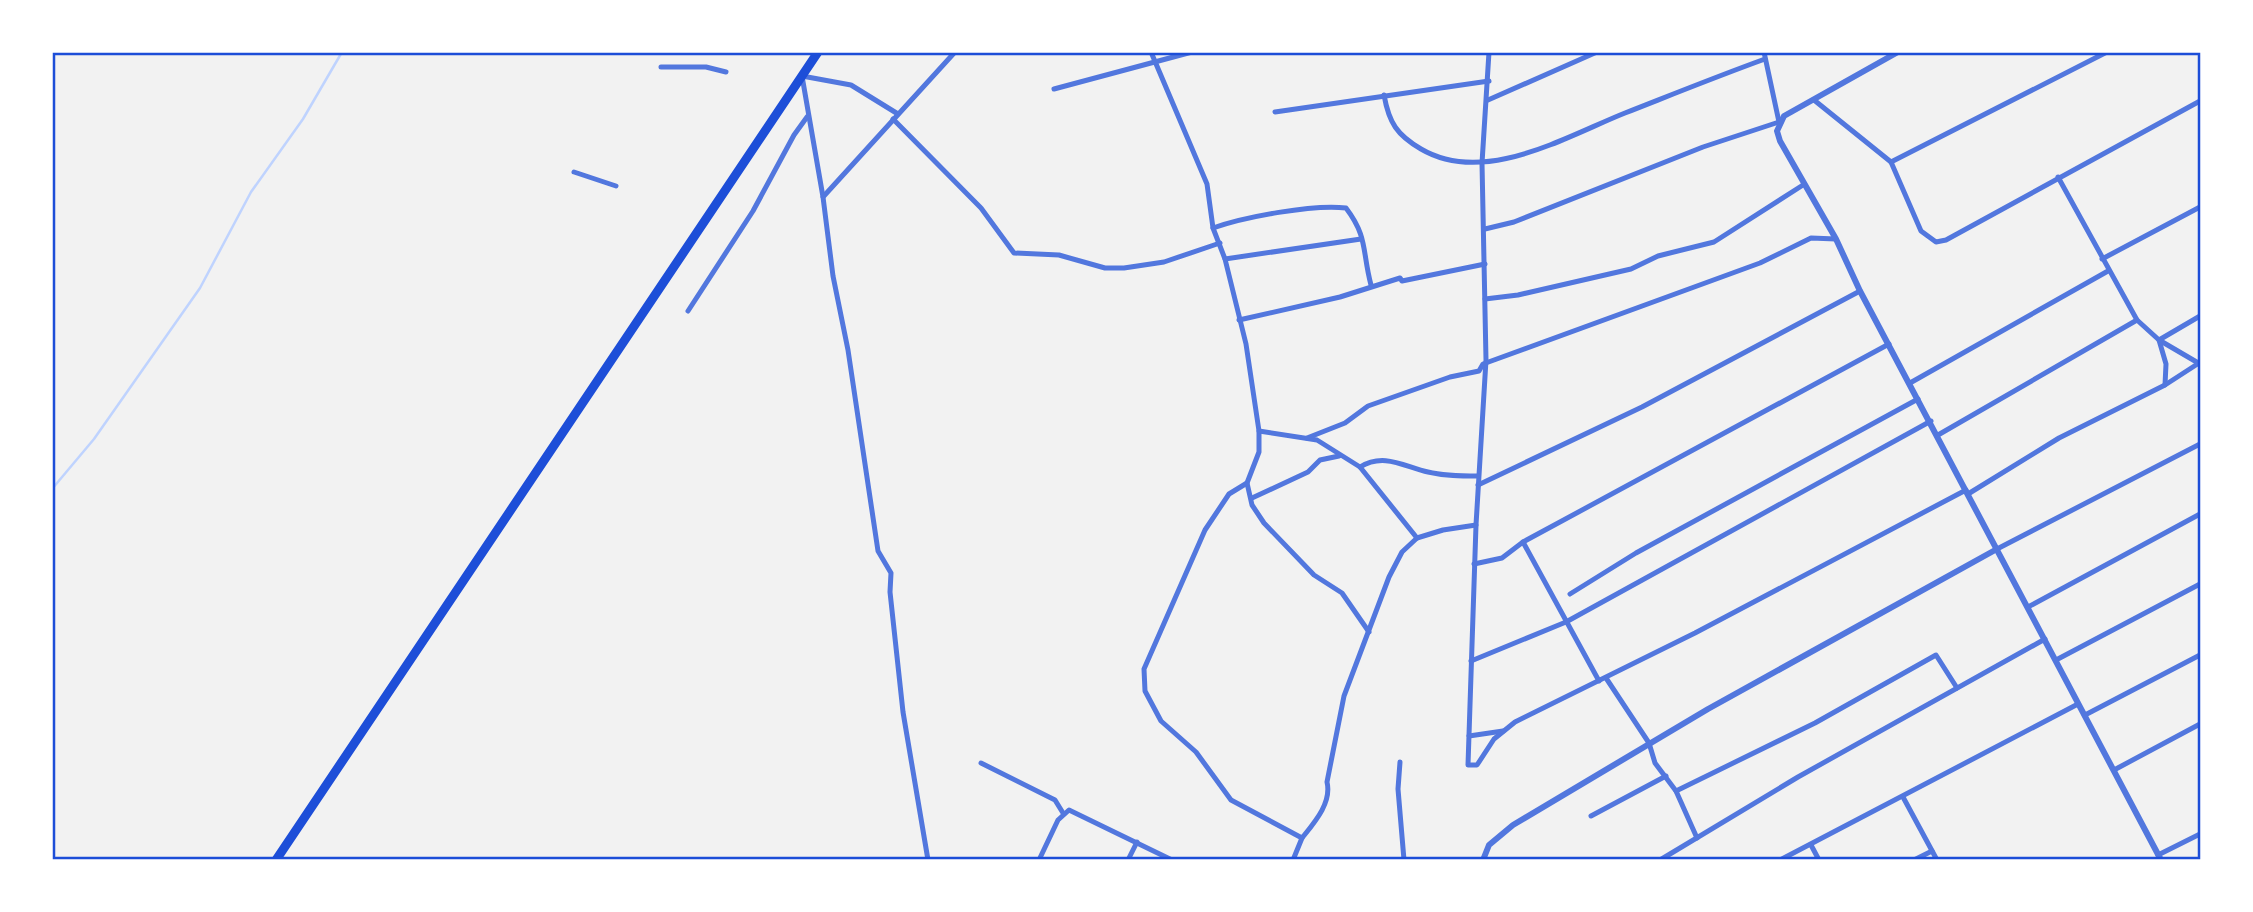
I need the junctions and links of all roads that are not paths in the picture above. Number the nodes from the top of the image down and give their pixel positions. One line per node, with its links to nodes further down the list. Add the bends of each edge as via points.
1 (818, 52): 13 (highway)
2 (955, 52): 22 (street)
3 (1151, 52): 10 (street)
4 (1192, 52): 10 (street)
5 (1489, 52): 14 (street)
6 (1597, 52): 17 (street)
7 (1898, 52): 18 (street)
8 (2107, 52): 24 (street)
9 (1764, 56): 23 (street); 25 (street, via 1555,142)
10 (1157, 63): 15 (street); 32 (street, via 1207,184)
11 (661, 67): 12 (street)
12 (726, 72)
13 (802, 76): 21 (street); 22 (street, via 851,85); 106 (highway)
14 (1489, 81): 16 (street); 17 (street)
15 (1054, 89)
16 (1384, 95): 20 (street); 25 (street, via 1388,118 1406,141 1447,161)
17 (1488, 100): 25 (street)
18 (1814, 100): 23 (street); 24 (street)
19 (2200, 102): 27 (street)
20 (1275, 112)
21 (807, 117): 30 (street); 44 (street)
22 (895, 117): 30 (street); 36 (street, via 981,208 1014,253 1124,268 1164,262)
23 (1779, 122): 28 (street, via 1780,141); 33 (street)
24 (1891, 162): 27 (street, via 1921,231 1936,242)
25 (1482, 163): 33 (street)
26 (574, 172): 29 (street)
27 (2058, 177): 38 (street)
28 (1803, 185): 35 (street); 43 (street, via 1714,242 1631,268)
29 (616, 186)
30 (823, 197): 107 (street, via 874,532 881,559 891,573 903,712)
31 (2200, 207): 38 (street)
32 (1213, 228): 34 (street, via 1241,219 1337,207 1346,208 1359,225); 36 (street)
33 (1485, 229): 39 (street)
34 (1362, 239): 37 (street); 41 (street)
35 (1836, 239): 42 (street); 50 (street, via 1811,239 1759,264)
36 (1220, 243): 37 (street)
37 (1225, 259): 46 (street)
38 (2102, 259): 40 (street)
39 (1485, 264): 41 (street); 43 (street)
40 (2108, 271): 47 (street); 52 (street)
41 (1371, 285): 46 (street, via 1340,297)
42 (1860, 291): 49 (street); 64 (street, via 1630,413)
43 (1485, 299): 50 (street)
44 (688, 311)
45 (2200, 316): 48 (street)
46 (1239, 320): 56 (street)
47 (2137, 320): 48 (street); 57 (street)
48 (2159, 340): 51 (street); 53 (street, via 2166,364)
49 (1889, 344): 52 (street); 70 (street)
50 (1485, 363): 58 (street, via 1479,372 1450,377 1368,406 1345,423); 62 (street)
51 (2200, 364): 53 (street)
52 (1910, 383): 54 (street)
53 (2165, 385): 65 (street)
54 (1918, 399): 55 (street); 74 (street, via 1636,553)
55 (1931, 421): 57 (street); 76 (street)
56 (1259, 431): 58 (street); 63 (street, via 1259,452)
57 (1938, 435): 65 (street)
58 (1307, 438): 60 (street)
59 (2200, 444): 71 (street)
60 (1339, 456): 61 (street); 66 (street, via 1320,460 1308,472)
61 (1360, 467): 62 (street, via 1398,460 1429,472); 69 (street)
62 (1478, 476): 64 (street)
63 (1247, 484): 66 (street); 100 (street, via 1228,494 1205,530 1149,654 1145,691 1161,721 1196,752 1231,800)
64 (1478, 485): 68 (street)
65 (1967, 492): 71 (street); 82 (street)
66 (1252, 498): 77 (street, via 1264,523 1314,575 1342,593)
67 (2200, 514): 75 (street)
68 (1476, 525): 69 (street); 72 (street)
69 (1417, 538): 77 (street, via 1402,552 1389,577)
70 (1523, 542): 72 (street, via 1502,558); 76 (street)
71 (1997, 549): 75 (street); 90 (street)
72 (1474, 564): 81 (street)
73 (2200, 584): 80 (street)
74 (1570, 594)
75 (2028, 607): 78 (street)
76 (1566, 622): 81 (street); 83 (street)
77 (1369, 632): 100 (street, via 1344,696 1329,791 1316,821)
78 (2045, 639): 80 (street); 84 (street)
79 (2200, 655): 86 (street)
80 (2056, 660): 85 (street)
81 (1471, 661): 89 (street)
82 (1606, 678): 83 (street); 90 (street)
83 (1599, 681): 88 (street)
84 (1956, 688): 95 (street, via 1937,655 1815,723); 101 (street)
85 (2078, 704): 86 (street); 96 (street)
86 (2085, 715): 93 (street)
87 (2200, 724): 93 (street)
88 (1503, 731): 89 (street); 89 (street, via 1471,767 1467,763)
89 (1469, 736)
90 (1649, 743): 94 (street, via 1655,763); 113 (street, via 1513,825 1489,845)
91 (1400, 762): 112 (street)
92 (981, 763): 97 (street, via 1055,800)
93 (2114, 770): 105 (street)
94 (1666, 776): 95 (street); 98 (street)
95 (1676, 791): 101 (street)
96 (1903, 797): 103 (street); 104 (street)
97 (1063, 813): 102 (street, via 1069,810); 108 (street)
98 (1591, 816)
99 (2200, 834): 105 (street)
100 (1302, 838): 111 (street)
101 (1697, 838): 114 (street)
102 (1137, 842): 109 (street); 110 (street)
103 (1811, 845): 115 (street); 116 (street)
104 (1932, 851): 117 (street); 118 (street)
105 (2159, 857)
106 (276, 859)
107 (928, 859)
108 (1039, 859)
109 (1128, 859)
110 (1172, 859)
111 (1293, 859)
112 (1404, 859)
113 (1483, 859)
114 (1661, 859)
115 (1780, 859)
116 (1819, 859)
117 (1914, 859)
118 (1937, 859)

